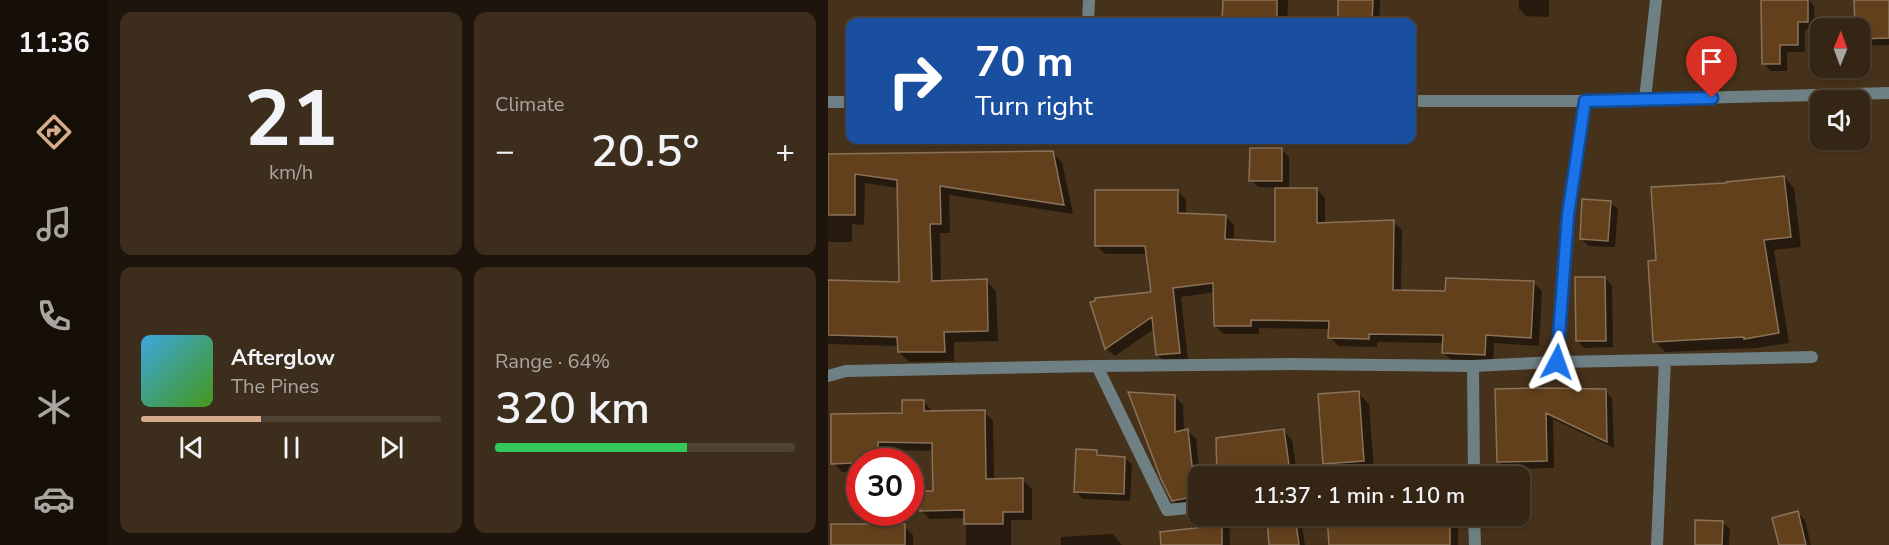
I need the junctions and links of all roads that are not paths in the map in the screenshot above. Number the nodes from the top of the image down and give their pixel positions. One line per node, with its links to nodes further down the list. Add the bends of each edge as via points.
1 (1089, 0): 3 (street)
2 (1656, 0): 5 (street)
3 (1088, 18)
4 (1889, 93): 5 (street)
5 (1645, 99): 7 (street)
6 (1416, 101): 7 (street)
7 (1585, 101): 12 (street, via 1568,215)
8 (828, 102): 9 (street)
9 (846, 102)
10 (1812, 357): 11 (street)
11 (1665, 360): 12 (street); 20 (street)
12 (1557, 362): 14 (street)
13 (1097, 366): 14 (street); 15 (street, via 846,371); 17 (street, via 1167,510)
14 (1473, 366): 16 (street)
15 (828, 376)
16 (1474, 466)
17 (1188, 508)
18 (1474, 526): 19 (street)
19 (1474, 545)
20 (1657, 545)

